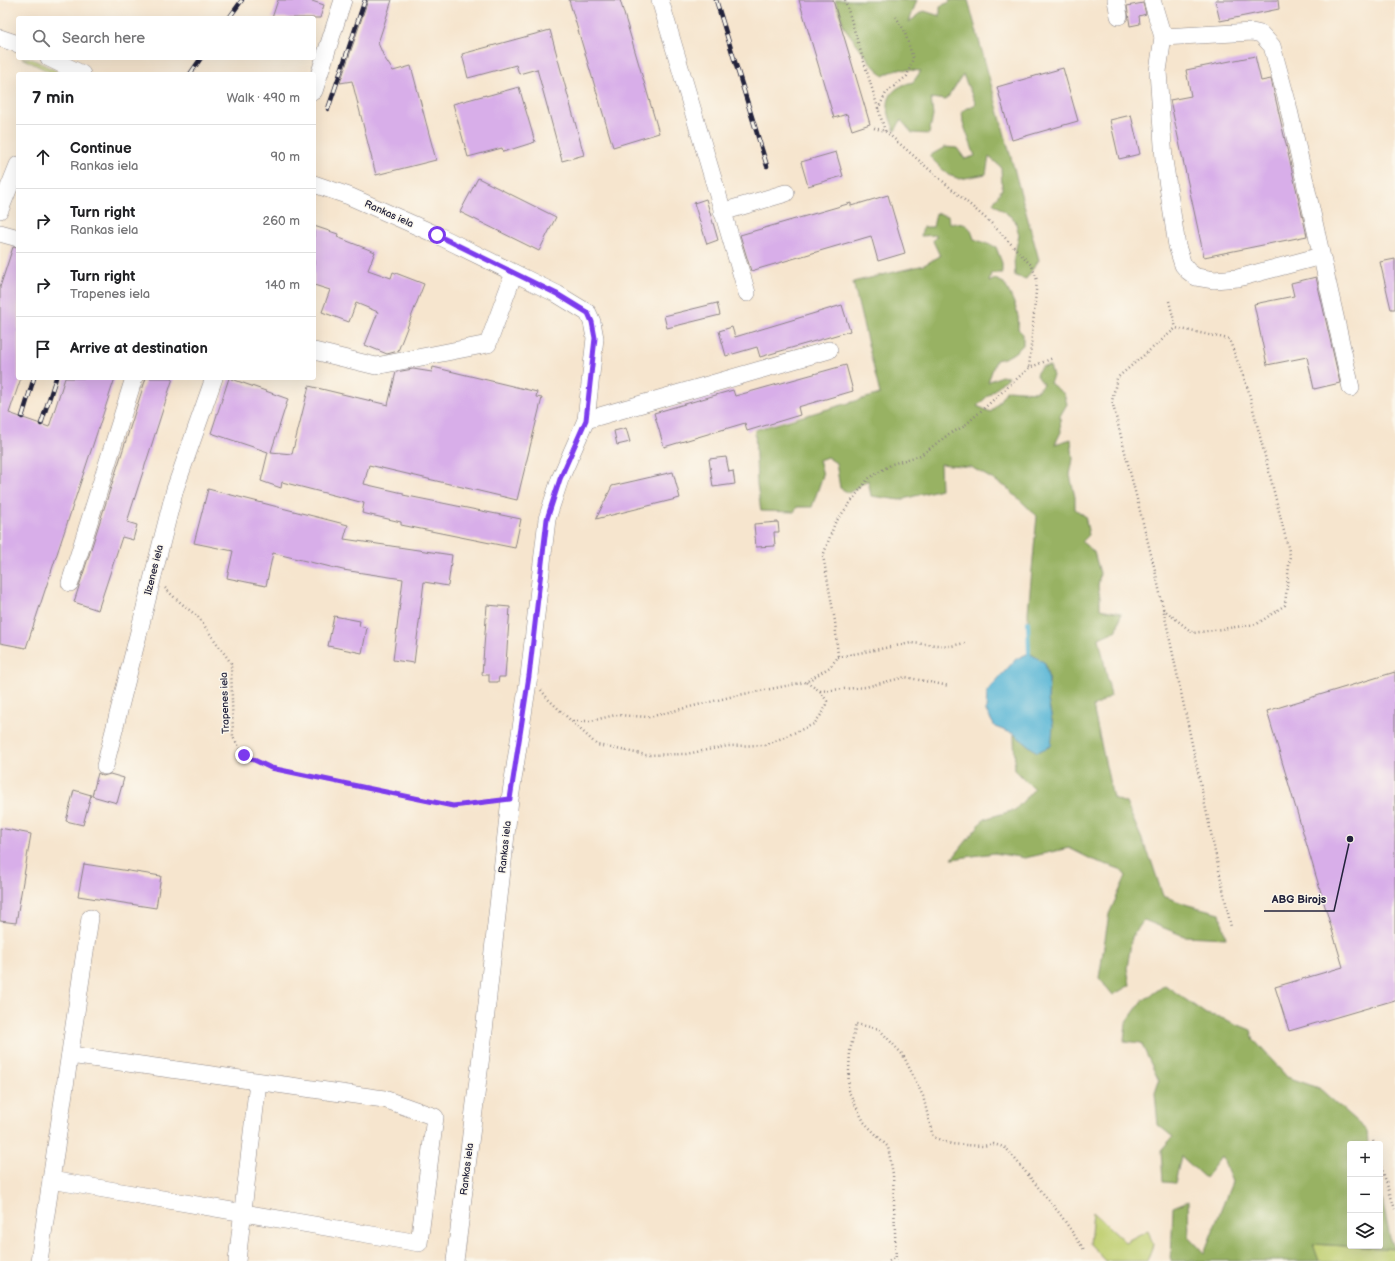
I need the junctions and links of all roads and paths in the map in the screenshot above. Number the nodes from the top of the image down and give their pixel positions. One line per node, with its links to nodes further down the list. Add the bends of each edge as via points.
1 (343, 0): 13 (street)
2 (660, 0): 21 (street)
3 (845, 0): 14 (path)
4 (1152, 0): 6 (street)
5 (896, 17): 14 (path, via 904,30 912,58 908,76 886,93)
6 (1163, 37): 24 (street, via 1252,32 1262,34 1272,46 1287,100); 24 (street, via 1158,71 1164,160 1177,246 1183,265 1196,277 1214,280 1238,278)
7 (0, 38): 8 (street)
8 (16, 43)
9 (16, 44): 10 (street)
10 (0, 46)
11 (53, 60): 12 (street)
12 (78, 72)
13 (316, 85)
14 (878, 110): 16 (path)
15 (874, 128): 16 (path)
16 (885, 131): 32 (path, via 991,223 1032,266 1038,280)
17 (16, 170): 20 (street)
18 (316, 185): 25 (street, Rankas iela, via 349,196 437,235)
19 (786, 193): 21 (street)
20 (0, 210)
21 (722, 212): 26 (street)
22 (0, 233): 23 (street)
23 (16, 237)
24 (1322, 256): 35 (street)
25 (514, 273): 30 (street, via 488,344 376,366); 36 (street, Rankas iela, via 588,313 595,338)
26 (747, 293)
27 (1168, 301): 28 (path)
28 (1176, 328): 39 (path, via 1117,378 1112,401); 39 (path, via 1229,339 1248,389 1290,555 1285,606 1257,624 1193,632)
29 (829, 350): 36 (street)
30 (316, 351)
31 (1053, 358): 32 (path)
32 (1029, 368): 41 (path, via 963,427 921,455 892,464 868,480 835,523 823,556 835,621)
33 (133, 380): 38 (street)
34 (213, 380): 37 (street, Ilzenes iela, via 175,489)
35 (1351, 388)
36 (586, 420): 42 (street, Rankas iela, via 560,479 547,519)
37 (152, 574): 47 (street, Ilzenes iela); 48 (path, Trapenes iela, via 174,598 198,617 231,663 234,737 244,755 271,768 453,806)
38 (70, 583)
39 (1163, 609): 50 (path)
40 (965, 643): 41 (path, via 951,646 911,643)
41 (838, 656): 43 (path, via 830,667)
42 (529, 676): 46 (path, via 549,700); 48 (street, Rankas iela)
43 (806, 682): 45 (path); 46 (path, via 734,696 649,717 615,715 591,721)
44 (949, 686): 45 (path, via 905,677 866,687)
45 (820, 691): 46 (path, via 826,701 824,711 814,724 766,745 728,746 686,754 646,755 597,745)
46 (573, 721)
47 (105, 766)
48 (510, 799): 61 (street, Rankas iela)
49 (90, 918): 51 (street)
50 (1231, 927)
51 (70, 1056): 52 (street); 54 (street)
52 (258, 1082): 56 (street); 56 (street, via 384,1100 435,1117 419,1243)
53 (1383, 1172): 55 (path)
54 (51, 1180): 56 (street); 59 (street)
55 (1395, 1209)
56 (244, 1213): 60 (street)
57 (1085, 1250): 58 (path, via 1060,1214 1006,1148 994,1144 952,1144 933,1137 923,1096 903,1055 879,1029 856,1024 850,1051 848,1090 864,1122 888,1147 893,1174)
58 (896, 1257): 62 (path); 63 (path)
59 (39, 1261)
60 (237, 1261)
61 (455, 1261)
62 (889, 1261)
63 (896, 1261)

